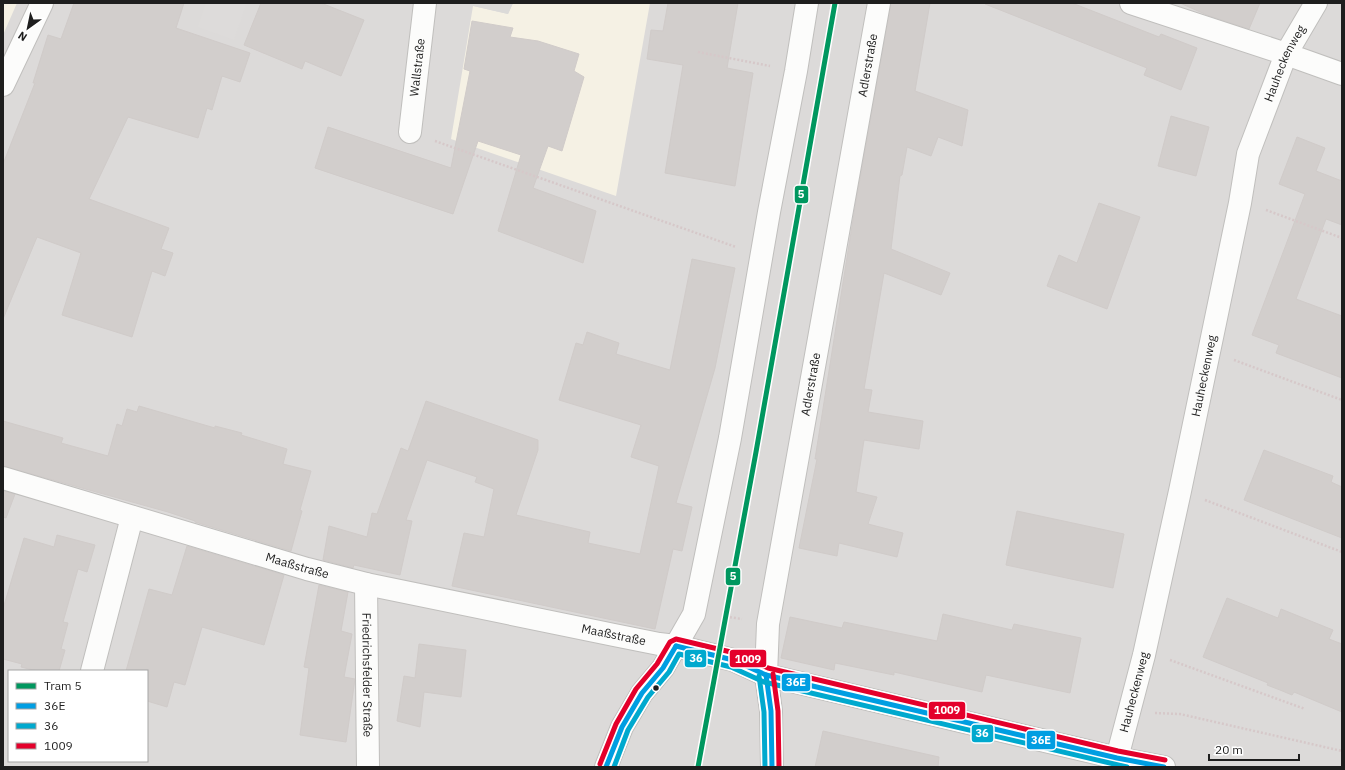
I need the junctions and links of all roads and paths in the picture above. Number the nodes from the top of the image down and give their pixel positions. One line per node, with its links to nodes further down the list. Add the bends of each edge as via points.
1 (42, 3): 11 (street)
2 (425, 3): 12 (street, Wallstraße)
3 (807, 3): 9 (street)
4 (879, 3): 24 (street, Adlerstraße)
5 (1131, 3): 8 (street)
6 (1316, 3): 8 (street, Hauheckenweg)
7 (698, 52): 9 (path)
8 (1286, 54): 10 (street); 13 (street, Hauheckenweg, via 1248,154)
9 (796, 71): 15 (street)
10 (1342, 74)
11 (3, 85)
12 (410, 132): 15 (path, via 736,248)
13 (1240, 203): 14 (path, via 1251,204); 16 (street, Hauheckenweg)
14 (1342, 238)
15 (761, 254): 23 (street, via 730,438)
16 (1209, 352): 17 (path); 19 (street, Hauheckenweg)
17 (1342, 400)
18 (3, 478): 20 (street, Maaßstraße)
19 (1180, 491): 21 (path); 26 (street, Hauheckenweg)
20 (132, 517): 22 (street, Maaßstraße); 27 (street)
21 (1342, 552)
22 (366, 584): 25 (street, Maaßstraße); 33 (street, Friedrichsfelder Straße)
23 (694, 614): 24 (path, via 725,616); 25 (street)
24 (768, 624): 28 (street, Adlerstraße)
25 (668, 645): 28 (street, Maaßstraße, via 733,660); 34 (street, via 663,668 642,693 630,713)
26 (1144, 655): 29 (street, Hauheckenweg); 30 (path, via 1156,654)
27 (92, 670)
28 (766, 675): 32 (street, Maaßstraße); 35 (street, Adlerstraße, via 771,711)
29 (1130, 708): 31 (path, via 1146,713 1180,714); 32 (street, Hauheckenweg)
30 (1305, 709)
31 (1342, 751)
32 (1117, 758): 36 (street, Maaßstraße)
33 (368, 767)
34 (606, 767)
35 (772, 767)
36 (1164, 767)

